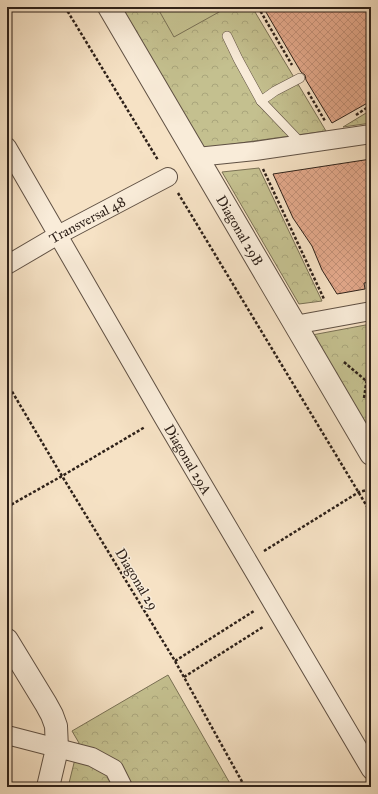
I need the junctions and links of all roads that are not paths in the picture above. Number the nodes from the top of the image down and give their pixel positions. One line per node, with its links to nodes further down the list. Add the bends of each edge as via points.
1 (109, 7): 8 (street, Diagonal 29B)
2 (228, 36): 4 (lane)
3 (300, 78): 4 (lane)
4 (260, 101): 6 (lane)
5 (371, 134): 6 (street)
6 (302, 144): 8 (street)
7 (7, 147): 10 (street, Diagonal 29A)
8 (197, 157): 13 (street, Diagonal 29B)
9 (168, 177): 10 (street, Transversal 48)
10 (58, 235): 11 (street, Transversal 48); 18 (street, Diagonal 29A)
11 (7, 265)
12 (371, 311): 13 (street)
13 (295, 324): 14 (street, Diagonal 29B)
14 (371, 454)
15 (7, 640): 17 (street, via 52,715 56,726)
16 (7, 735): 17 (street)
17 (57, 748): 19 (street); 20 (street, via 92,757 114,769)
18 (371, 770)
19 (48, 787)
20 (123, 787)

